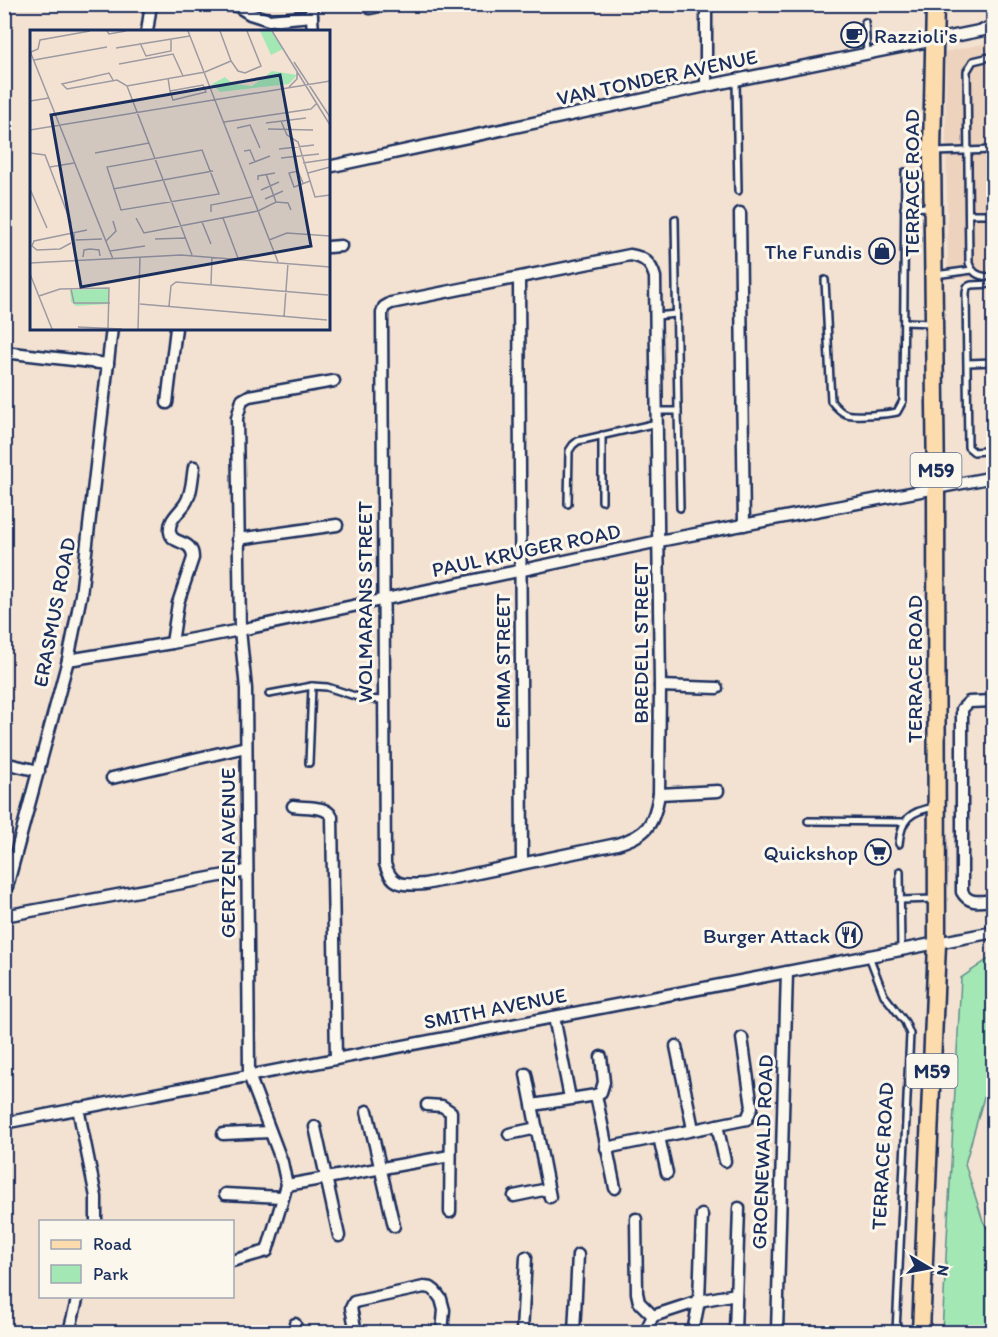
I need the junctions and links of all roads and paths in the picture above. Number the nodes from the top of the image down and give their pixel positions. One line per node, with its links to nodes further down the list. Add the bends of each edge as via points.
1 (150, 4): 13 (street)
2 (219, 4): 7 (street)
3 (311, 4): 9 (street)
4 (389, 4): 8 (street)
5 (706, 4): 20 (street)
6 (934, 4): 16 (main road, TERRACE ROAD / M59)
7 (238, 5): 10 (street)
8 (370, 8)
9 (312, 16): 10 (street); 15 (street)
10 (269, 20): 14 (street)
11 (865, 22): 17 (lane)
12 (993, 28): 16 (street, VAN TONDER AVENUE)
13 (147, 30)
14 (268, 30)
15 (313, 30)
16 (934, 41): 17 (street, VAN TONDER AVENUE); 23 (main road, TERRACE ROAD / M59)
17 (867, 54): 19 (street, VAN TONDER AVENUE)
18 (993, 56): 22 (lane, via 973,61 967,71)
19 (736, 80): 20 (street, VAN TONDER AVENUE); 26 (lane)
20 (706, 86): 24 (street, VAN TONDER AVENUE)
21 (993, 150): 22 (lane)
22 (968, 151): 23 (lane); 30 (lane)
23 (932, 152): 27 (main road, TERRACE ROAD / M59)
24 (330, 167)
25 (905, 172): 28 (lane)
26 (738, 191)
27 (933, 207): 28 (lane); 36 (main road, TERRACE ROAD / M59)
28 (904, 208): 43 (lane)
29 (740, 213): 64 (street)
30 (970, 214): 31 (lane); 35 (lane)
31 (993, 214)
32 (675, 219): 41 (lane)
33 (341, 246): 34 (street)
34 (330, 248)
35 (972, 270): 36 (lane); 37 (lane, via 977,275)
36 (934, 275): 44 (main road, TERRACE ROAD / M59)
37 (993, 277)
38 (519, 278): 42 (street, BREDELL STREET, via 637,256 644,258 654,271); 67 (street, EMMA STREET); 68 (street, WOLMARANS STREET, via 391,303 384,308)
39 (825, 280): 43 (lane, via 831,401 846,414 897,412 903,401)
40 (993, 284): 49 (lane, via 967,287)
41 (676, 314): 42 (lane); 53 (lane)
42 (656, 316): 54 (street, BREDELL STREET)
43 (904, 322): 44 (lane)
44 (934, 323): 59 (main road, TERRACE ROAD / M59)
45 (112, 330): 50 (street, ERASMUS ROAD)
46 (176, 330): 52 (street)
47 (4, 352): 50 (street)
48 (993, 362): 49 (lane)
49 (968, 363): 56 (lane, via 968,447 974,453)
50 (108, 364): 71 (street, ERASMUS ROAD, via 81,595)
51 (334, 381): 65 (street, GERTZEN AVENUE, via 242,400 237,418)
52 (167, 403)
53 (678, 411): 54 (lane); 62 (lane)
54 (657, 417): 55 (lane); 66 (street, BREDELL STREET)
55 (602, 435): 60 (lane); 61 (lane, via 578,441 569,451)
56 (993, 450)
57 (194, 467): 70 (street, via 189,496 170,533 193,551 178,603)
58 (993, 477): 59 (street, PAUL KRUGER ROAD)
59 (936, 487): 64 (street, PAUL KRUGER ROAD); 86 (main road, TERRACE ROAD / M59)
60 (602, 501)
61 (568, 504)
62 (680, 508)
63 (338, 525): 65 (street)
64 (744, 525): 66 (street, PAUL KRUGER ROAD)
65 (238, 539): 69 (street, GERTZEN AVENUE)
66 (659, 541): 67 (street, PAUL KRUGER ROAD); 73 (street, BREDELL STREET)
67 (521, 572): 68 (street, PAUL KRUGER ROAD); 90 (street, EMMA STREET)
68 (383, 600): 69 (street, PAUL KRUGER ROAD); 76 (street, WOLMARANS STREET)
69 (240, 630): 70 (street, PAUL KRUGER ROAD); 78 (street, GERTZEN AVENUE)
70 (172, 644): 71 (street, PAUL KRUGER ROAD)
71 (68, 660): 81 (street, ERASMUS ROAD)
72 (312, 686): 75 (lane); 76 (lane); 80 (lane)
73 (660, 686): 74 (street); 84 (street, BREDELL STREET)
74 (717, 688)
75 (269, 694)
76 (384, 700): 90 (street, WOLMARANS STREET, via 388,873 403,884 425,884)
77 (993, 701): 96 (street, via 969,702 962,709 962,892 973,902)
78 (246, 747): 82 (street); 91 (street, GERTZEN AVENUE)
79 (4, 763): 81 (street)
80 (309, 763)
81 (39, 771): 93 (street, ERASMUS ROAD)
82 (112, 777)
83 (718, 791): 84 (street)
84 (659, 794): 90 (street, BREDELL STREET, via 652,821 635,838)
85 (293, 806): 107 (street, via 325,810 332,817)
86 (936, 807): 88 (lane, via 922,809); 94 (main road, TERRACE ROAD / M59)
87 (808, 821): 88 (lane)
88 (903, 822): 89 (lane)
89 (899, 844)
90 (522, 863)
91 (247, 871): 97 (street); 109 (street, GERTZEN AVENUE)
92 (900, 871): 95 (lane)
93 (4, 898)
94 (937, 899): 95 (lane); 99 (main road, TERRACE ROAD / M59)
95 (900, 900): 100 (lane)
96 (993, 900)
97 (4, 916)
98 (993, 932): 99 (street, SMITH AVENUE)
99 (937, 944): 100 (street, SMITH AVENUE); 160 (main road, TERRACE ROAD / M59)
100 (901, 950): 101 (street, SMITH AVENUE)
101 (869, 956): 102 (street, SMITH AVENUE); 159 (lane, TERRACE ROAD, via 884,995 910,1034)
102 (787, 972): 103 (street, SMITH AVENUE); 158 (street, GROENEWALD ROAD)
103 (554, 1017): 107 (street, SMITH AVENUE); 111 (street)
104 (742, 1038): 117 (street, via 750,1116)
105 (676, 1046): 120 (street)
106 (601, 1057): 110 (street, via 604,1086)
107 (336, 1059): 109 (street, SMITH AVENUE)
108 (526, 1074): 113 (street)
109 (249, 1075): 114 (street, SMITH AVENUE); 121 (street, GERTZEN AVENUE)
110 (596, 1095): 111 (street); 125 (street)
111 (570, 1098): 113 (street)
112 (427, 1105): 126 (street, via 442,1106 451,1112)
113 (533, 1105): 119 (street)
114 (78, 1108): 116 (street, SMITH AVENUE); 140 (street, via 96,1197)
115 (367, 1111): 128 (street)
116 (4, 1123)
117 (717, 1125): 120 (street); 127 (street)
118 (315, 1127): 130 (street)
119 (537, 1128): 123 (street); 134 (street, via 549,1193)
120 (693, 1129): 124 (street)
121 (270, 1132): 122 (street); 131 (street, GERTZEN AVENUE, via 285,1171)
122 (223, 1134)
123 (509, 1134)
124 (659, 1137): 125 (street); 129 (street)
125 (606, 1148): 132 (street)
126 (450, 1156): 128 (street); 137 (street)
127 (725, 1161)
128 (380, 1169): 130 (street); 141 (street)
129 (667, 1173)
130 (326, 1179): 131 (street); 142 (street)
131 (286, 1185): 135 (street)
132 (615, 1188)
133 (225, 1194): 135 (street)
134 (513, 1196)
135 (282, 1197): 145 (street, via 267,1251)
136 (739, 1209): 146 (street)
137 (450, 1212)
138 (702, 1215): 148 (street)
139 (636, 1219): 149 (street, via 637,1293 639,1302)
140 (96, 1220)
141 (394, 1226)
142 (339, 1236)
143 (578, 1255): 154 (street)
144 (526, 1257): 153 (street)
145 (234, 1260)
146 (736, 1294): 148 (street); 157 (street)
147 (78, 1298): 150 (street)
148 (699, 1301): 149 (street); 156 (street)
149 (653, 1316): 155 (street)
150 (69, 1332)
151 (356, 1332): 152 (street, via 351,1311 354,1302 424,1287 435,1291 441,1299)
152 (442, 1332)
153 (522, 1332)
154 (574, 1332)
155 (645, 1332)
156 (693, 1332)
157 (735, 1332)
158 (777, 1332)
159 (896, 1332)
160 (921, 1332)

